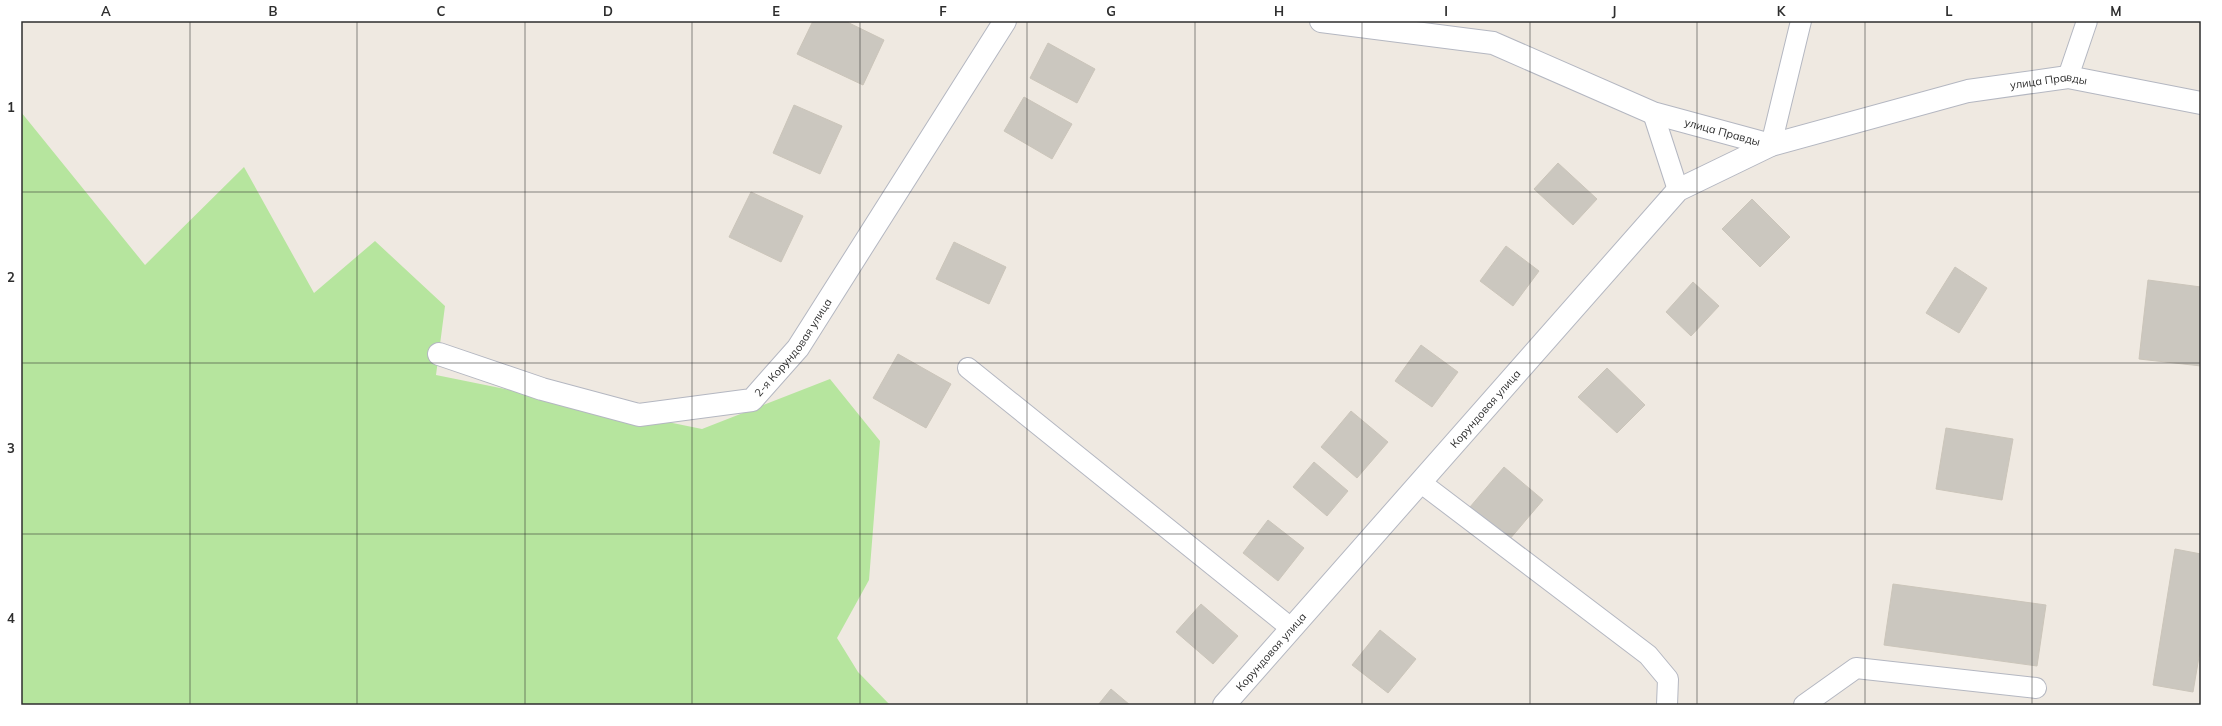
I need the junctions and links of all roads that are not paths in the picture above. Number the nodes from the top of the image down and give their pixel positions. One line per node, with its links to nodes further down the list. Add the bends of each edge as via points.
1 (1005, 21): 10 (street, 2-я Корундовая улица, via 798,348 752,400 639,415 542,389)
2 (1321, 21): 7 (street, улица Правды, via 1493,43)
3 (1801, 21): 8 (lane)
4 (2087, 21): 5 (lane)
5 (2068, 77): 6 (street, улица Правды); 8 (street, улица Правды, via 1968,91)
6 (2201, 103)
7 (1653, 113): 8 (street, улица Правды); 9 (lane)
8 (1771, 144): 9 (street, Корундовая улица)
9 (1678, 190): 12 (street, Корундовая улица)
10 (439, 354)
11 (968, 368): 13 (lane)
12 (1420, 482): 13 (street, Корундовая улица); 16 (lane, via 1648,655 1668,679)
13 (1291, 628): 15 (street, Корундовая улица)
14 (2036, 688): 17 (lane, via 1856,668)
15 (1224, 705)
16 (1667, 705)
17 (1804, 705)

